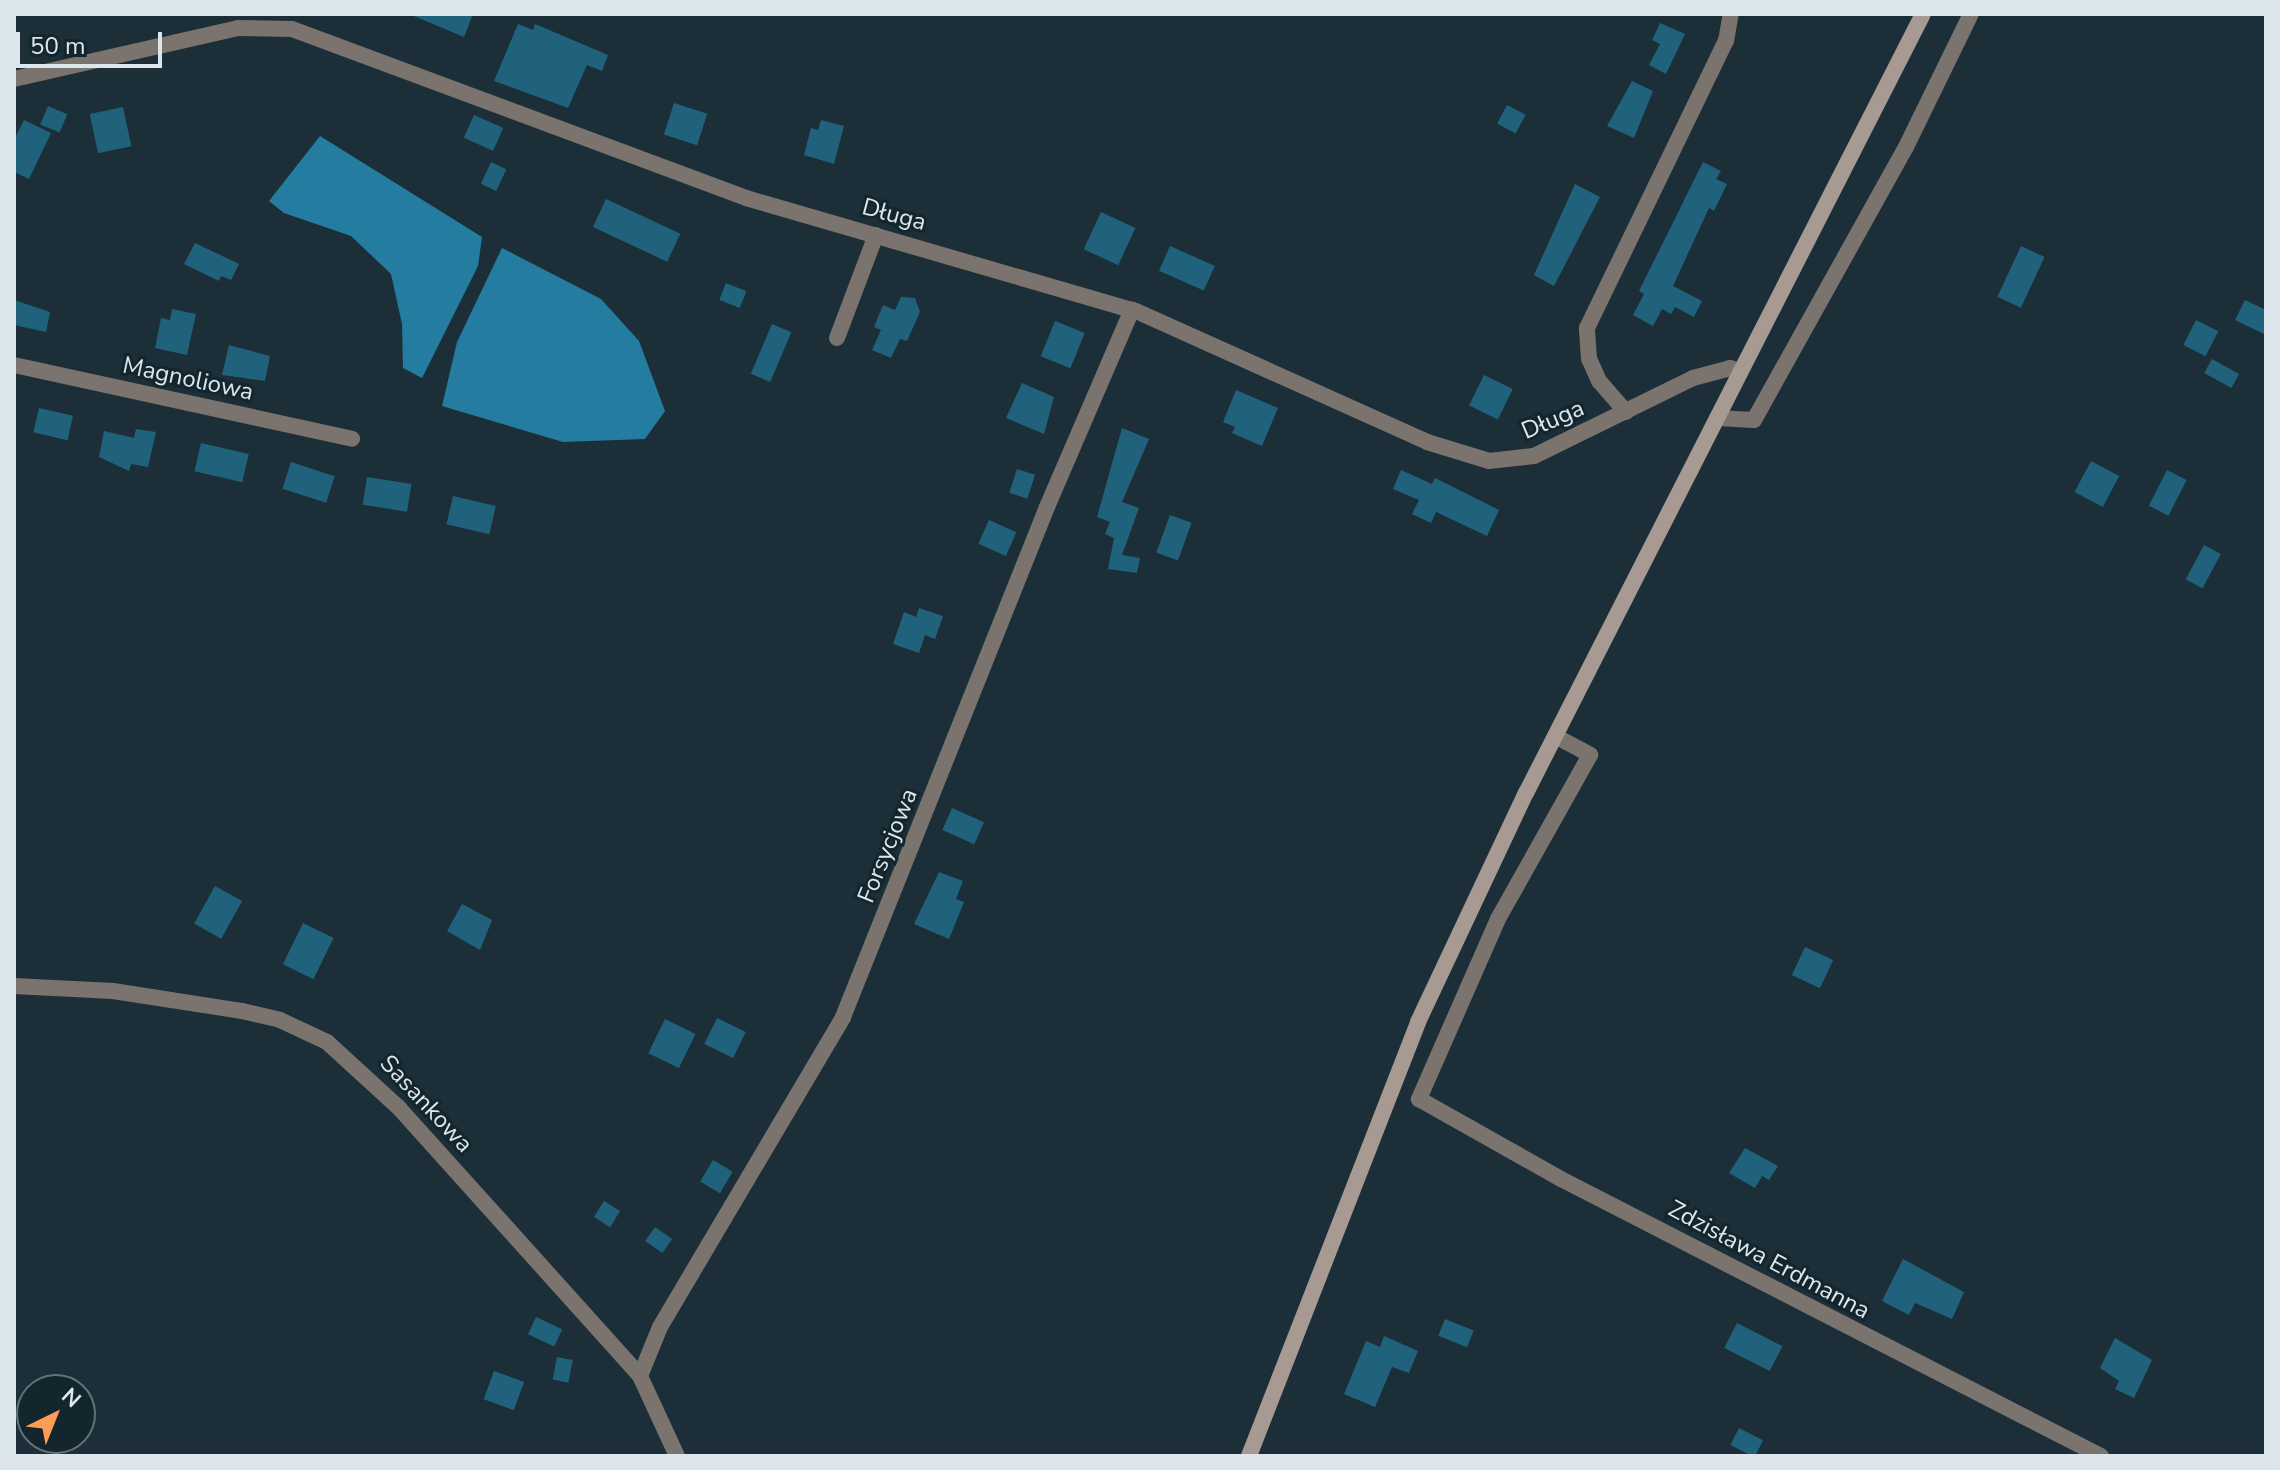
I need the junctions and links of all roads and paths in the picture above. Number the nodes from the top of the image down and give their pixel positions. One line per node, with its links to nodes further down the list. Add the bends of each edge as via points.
1 (1731, 14): 10 (street, via 1726,41 1587,328 1589,359 1599,381)
2 (1923, 14): 9 (main road)
3 (1971, 14): 11 (street, via 1906,147 1754,420)
4 (14, 79): 5 (street, Długa, via 238,28 292,29 746,198)
5 (876, 235): 6 (street, Długa); 7 (street)
6 (1132, 310): 10 (street, Długa, via 1427,442 1489,461 1534,456); 15 (street, Forsycjowa, via 1047,507 843,1017 660,1327)
7 (837, 338)
8 (14, 365): 12 (street, Magnoliowa)
9 (1740, 371): 10 (street, Długa, via 1714,370); 11 (main road)
10 (1626, 412)
11 (1717, 418): 13 (main road)
12 (352, 439)
13 (1555, 736): 17 (main road, via 1418,1022); 18 (street, Zdzisława Erdmanna, via 1590,755 1498,919 1419,1099 1575,1187)
14 (14, 986): 15 (street, Sasankowa, via 113,991 242,1011 280,1020 327,1042 399,1108)
15 (640, 1376): 16 (street, Sasankowa)
16 (677, 1456)
17 (1249, 1456)
18 (2101, 1456)

